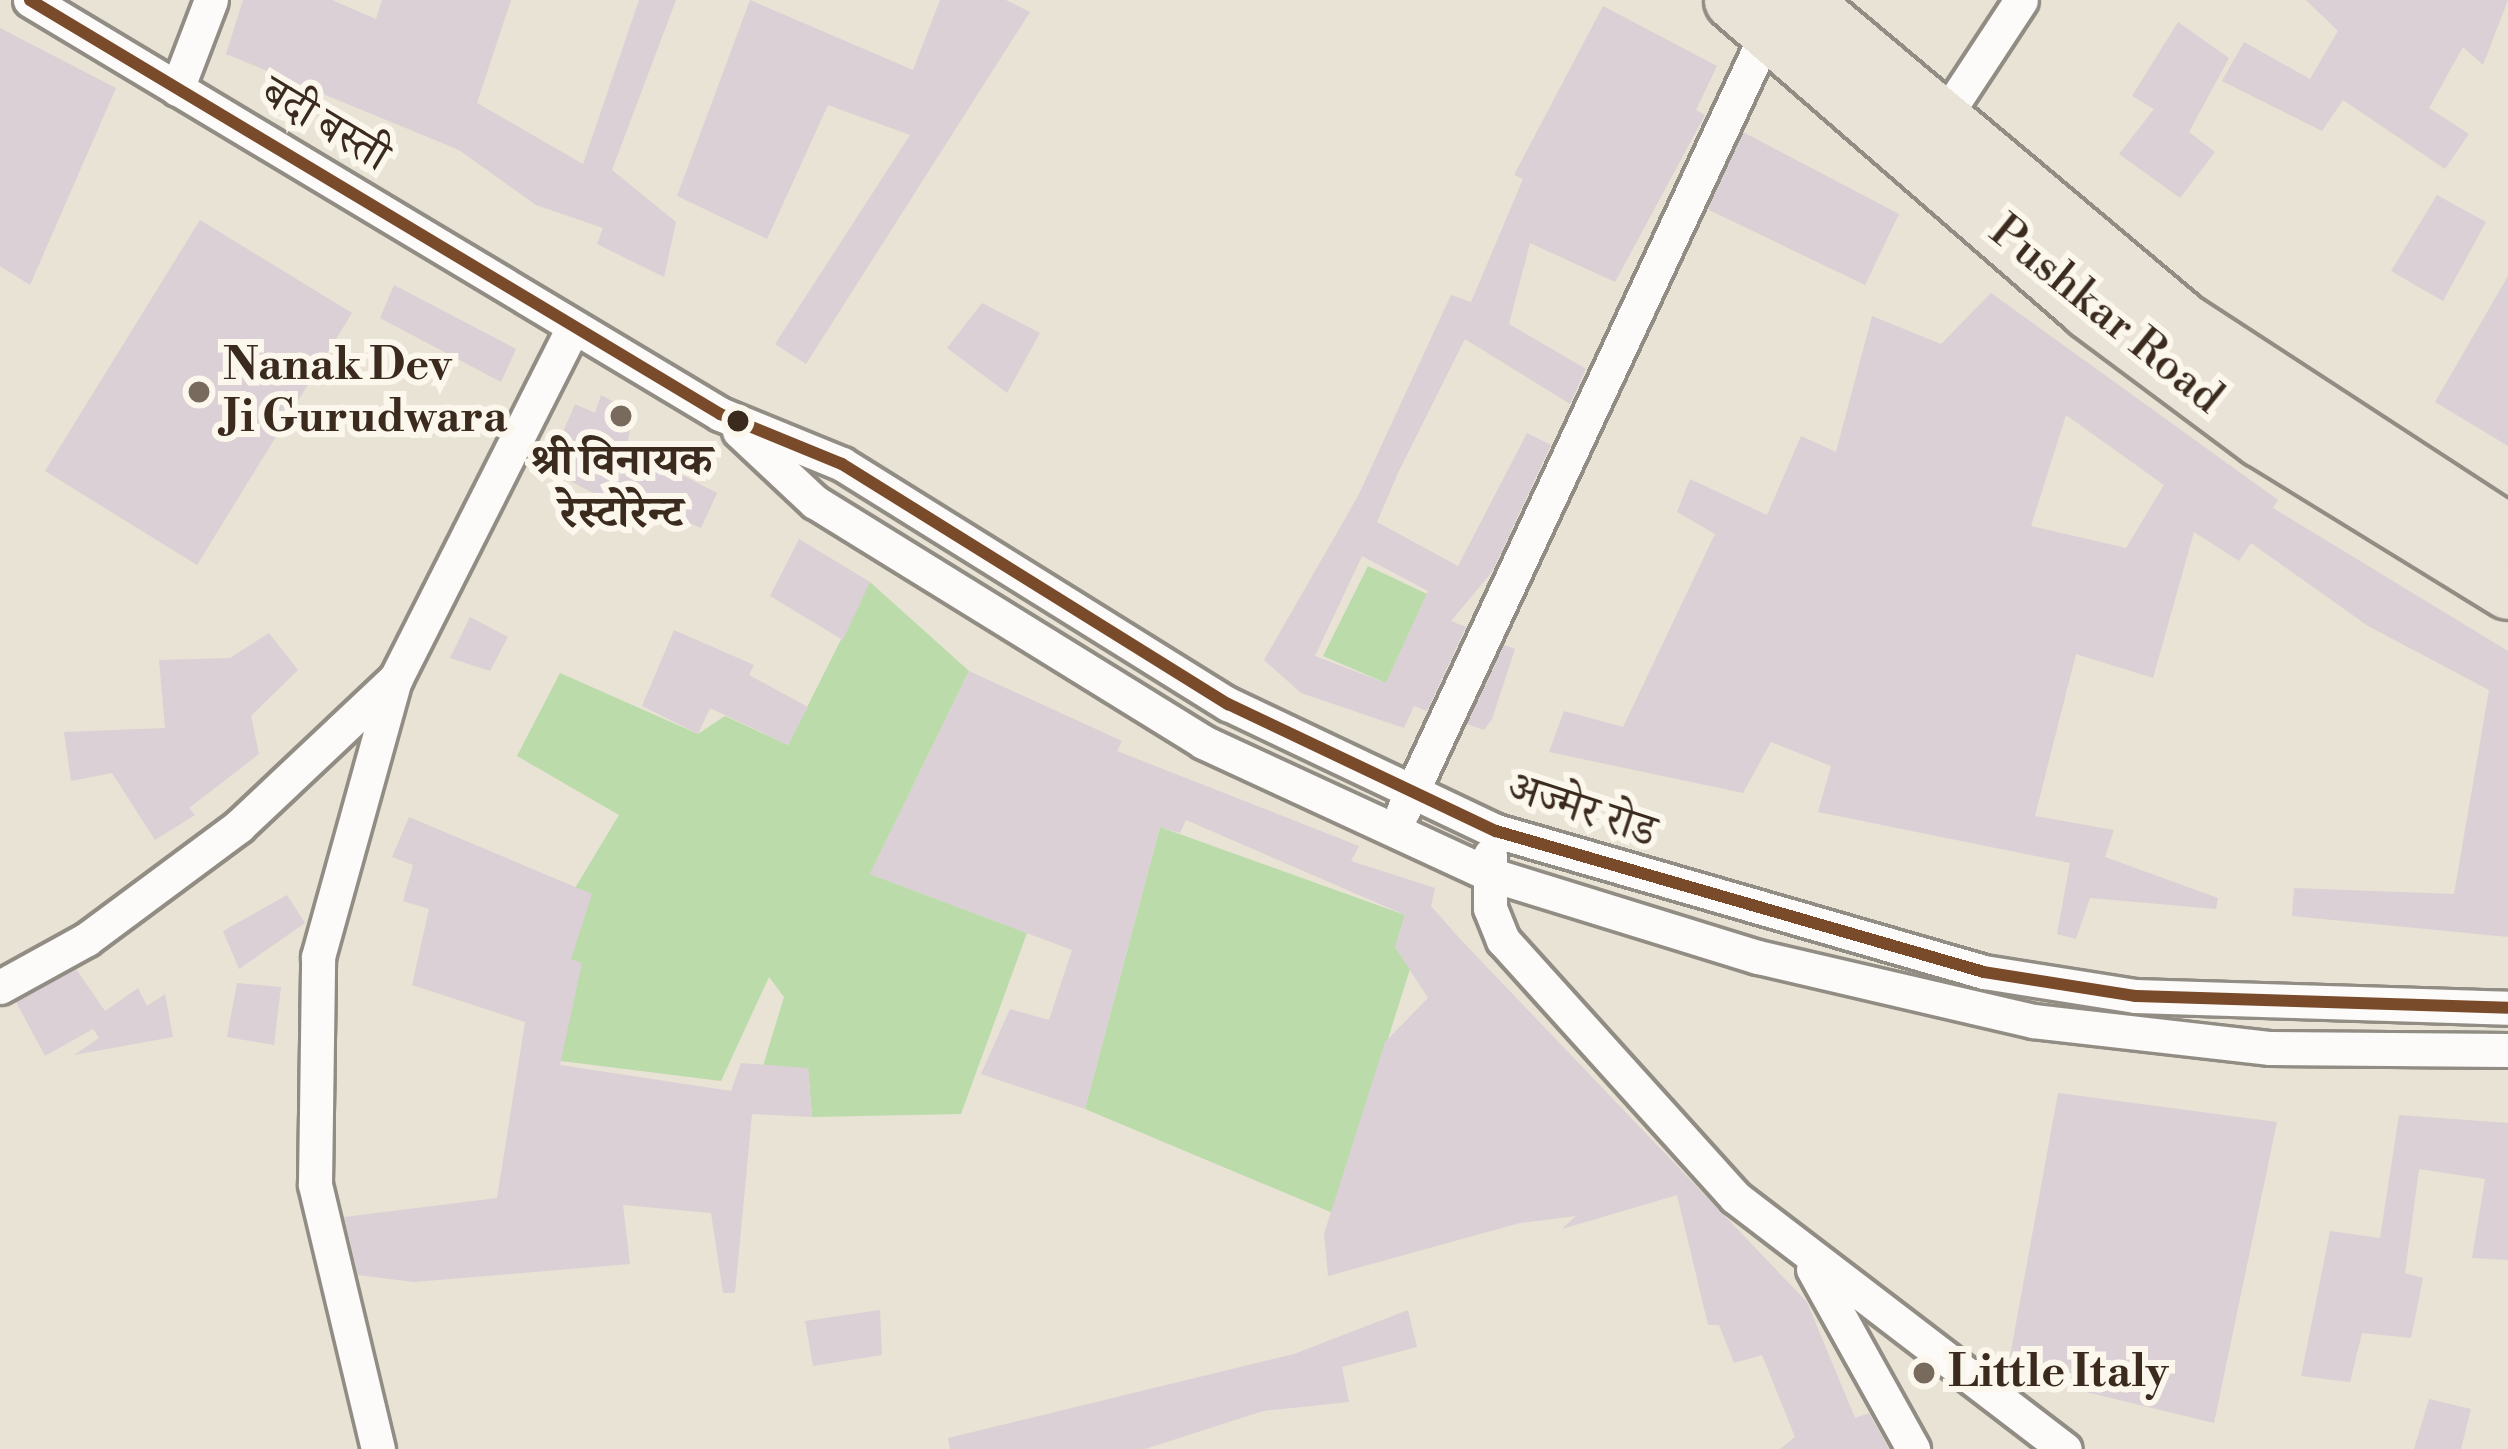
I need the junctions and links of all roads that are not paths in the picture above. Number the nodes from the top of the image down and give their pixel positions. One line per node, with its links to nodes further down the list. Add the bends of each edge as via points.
1 (30, 0): 5 (street, बदी बस्ती)
2 (211, 0): 5 (street)
3 (2021, 0): 6 (street)
4 (1767, 10): 6 (highway, Pushkar Road); 10 (highway, Pushkar Road, via 2089,310 2261,438); 12 (street)
5 (177, 89): 7 (street, बदी बस्ती)
6 (1940, 125): 9 (highway, Pushkar Road, via 2183,322)
7 (573, 327): 8 (street, अज्मेर रोड); 11 (street)
8 (720, 414): 12 (street, अज्मेर रोड, via 842,464 1187,680); 14 (street, अज्मेर रोड, via 815,502 1203,742)
9 (2508, 534)
10 (2508, 590)
11 (395, 678): 16 (street, via 239,826 87,939); 22 (street, via 318,958 315,1184)
12 (1412, 795): 13 (street, अज्मेर रोड); 14 (street)
13 (1496, 831): 15 (street); 17 (street, अज्मेर रोड, via 1962,967)
14 (1390, 832): 15 (street, अज्मेर रोड)
15 (1486, 873): 19 (street, अज्मेर रोड, via 1758,957); 21 (street, via 1503,940 1639,1097)
16 (0, 987)
17 (2135, 996): 18 (street, अज्मेर रोड); 19 (street)
18 (2508, 1008)
19 (2131, 1038): 20 (street, अज्मेर रोड)
20 (2508, 1050)
21 (1809, 1262): 23 (street); 24 (street)
22 (378, 1449)
23 (1913, 1449)
24 (2065, 1449)

